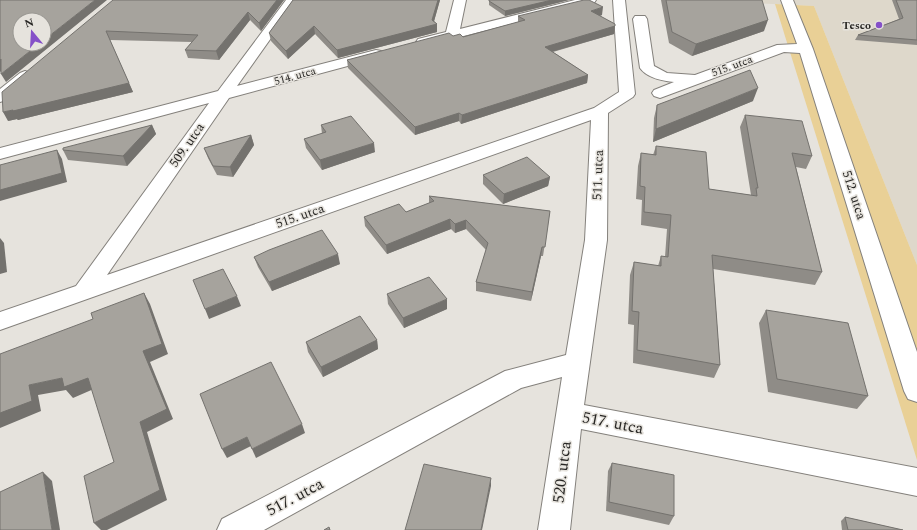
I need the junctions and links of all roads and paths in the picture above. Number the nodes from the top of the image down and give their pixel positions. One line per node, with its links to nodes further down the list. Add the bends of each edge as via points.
1 (292, 0): 14 (street, 509. utca)
2 (460, 0): 7 (street)
3 (590, 0): 7 (street)
4 (619, 0): 16 (street, via 627,94)
5 (787, 0): 9 (street, 512. utca)
6 (640, 19): 12 (street, via 647,68 664,77)
7 (452, 34): 8 (street)
8 (406, 46)
9 (806, 49): 12 (street, 515. utca, via 782,48); 21 (street, 512. utca)
10 (391, 50): 14 (street, 514. utca)
11 (35, 68): 15 (street)
12 (698, 79): 13 (street, 515. utca)
13 (660, 94)
14 (223, 95): 17 (street, 514. utca); 18 (street, 509. utca)
15 (0, 97)
16 (600, 111): 18 (street, 515. utca); 20 (street, 511. utca, via 596,240)
17 (0, 154)
18 (84, 291): 19 (street, 515. utca)
19 (0, 321)
20 (576, 364): 22 (street, 517. utca); 24 (street, 517. utca, via 514,379)
21 (917, 390)
22 (569, 414): 23 (street, 517. utca); 25 (street, 520. utca)
23 (917, 482)
24 (233, 530)
25 (554, 530)

